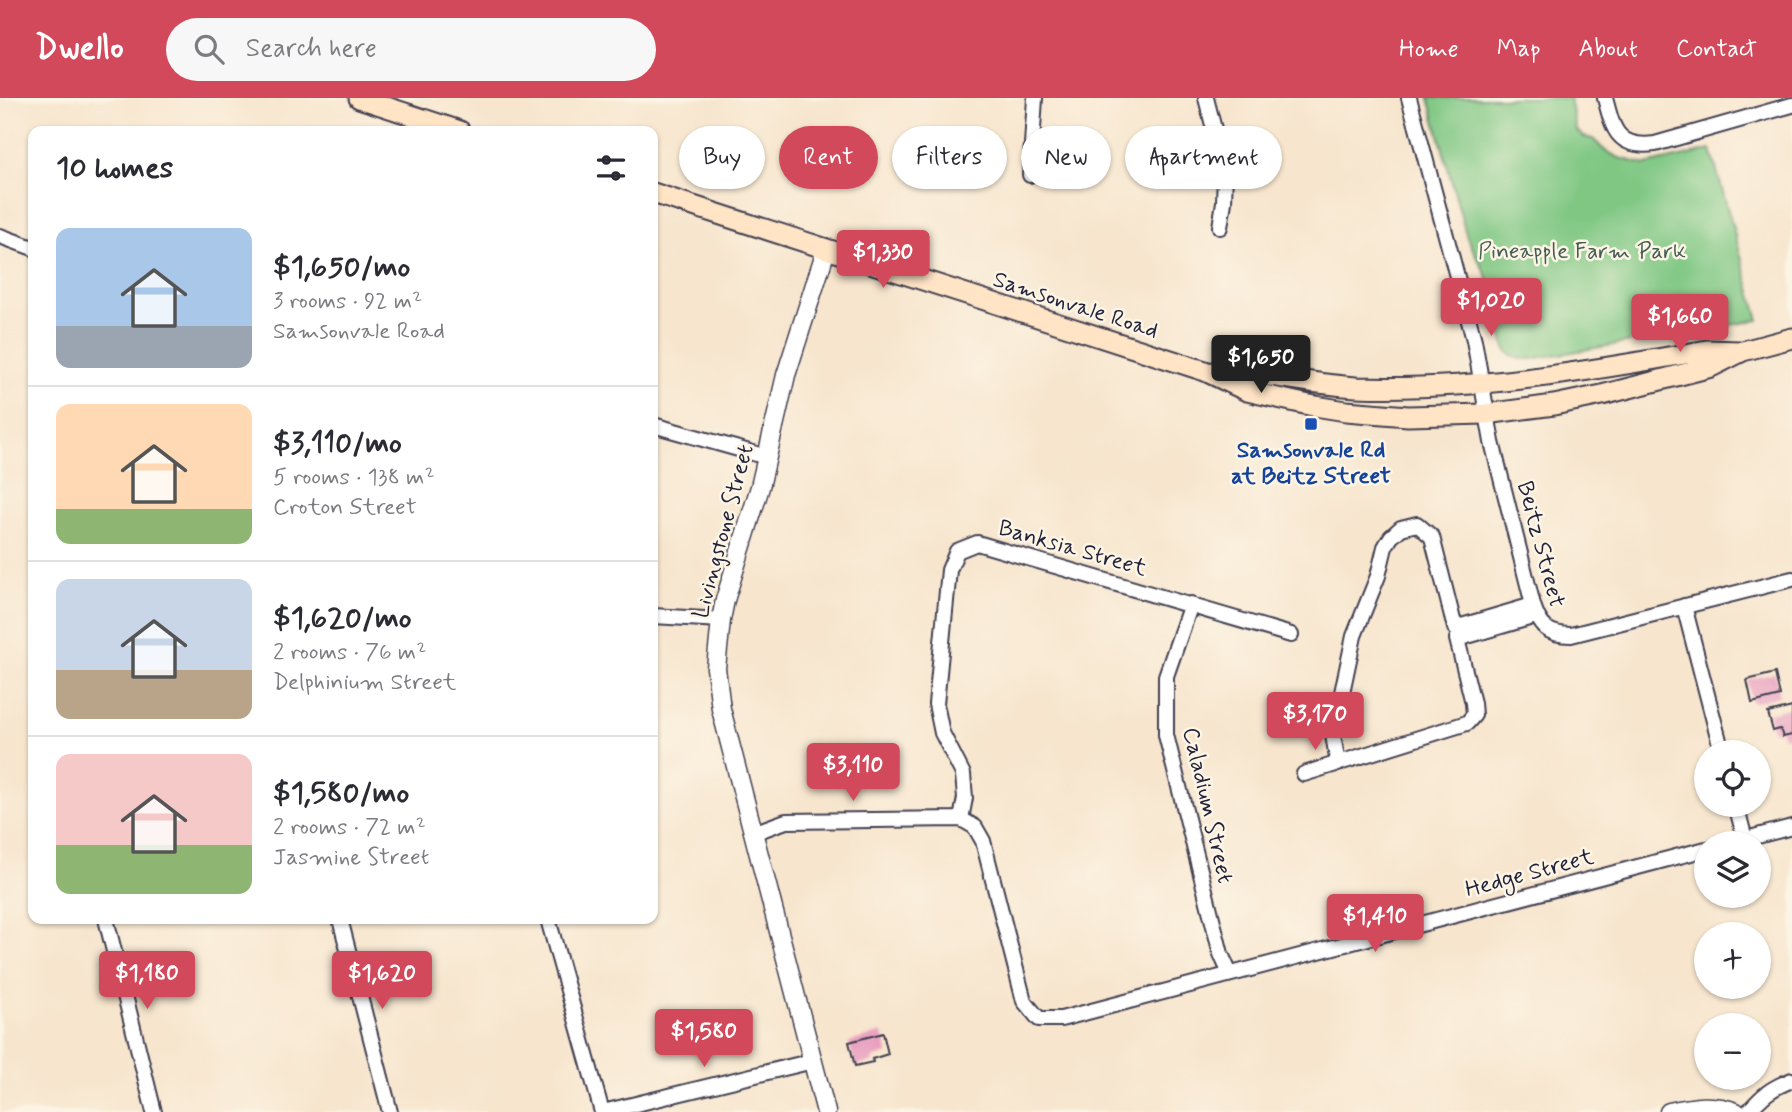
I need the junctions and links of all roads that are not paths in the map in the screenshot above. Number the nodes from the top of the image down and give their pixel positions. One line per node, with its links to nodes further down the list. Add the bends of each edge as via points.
1 (359, 98): 7 (main road)
2 (1035, 98): 8 (street)
3 (1206, 98): 10 (street, via 1225,172)
4 (1409, 98): 17 (street, Beitz Street)
5 (1605, 98): 6 (street, via 1620,137 1641,145)
6 (1792, 105)
7 (445, 126)
8 (1033, 126)
9 (658, 195): 13 (main road, Samsonvale Road)
10 (1220, 227)
11 (0, 236): 12 (street)
12 (28, 246)
13 (826, 250): 16 (main road, Samsonvale Road); 20 (street, Livingstone Street, via 786,376)
14 (1792, 338): 15 (main road, Samsonvale Road)
15 (1743, 351): 17 (main road, Samsonvale Road, via 1707,350); 18 (main road, Samsonvale Road, via 1711,367 1602,395)
16 (1205, 371): 17 (main road, Samsonvale Road, via 1354,387); 18 (main road, Samsonvale Road, via 1247,391 1346,411 1408,416)
17 (1482, 384): 18 (street, Beitz Street)
18 (1486, 414): 24 (street, Beitz Street)
19 (658, 426): 20 (street)
20 (767, 457): 26 (street, Livingstone Street)
21 (1792, 579): 23 (street, Beitz Street)
22 (1191, 604): 27 (street, Banksia Street); 31 (street, Banksia Street, via 977,543 957,551 948,570 936,704 942,733 963,774); 39 (street, Caladium Street, via 1166,676 1166,735)
23 (1684, 606): 24 (street, Beitz Street, via 1571,635 1548,631); 28 (street)
24 (1535, 610): 29 (street, via 1457,639 1473,703 1474,715 1467,723); 29 (street, via 1455,628 1432,537 1417,524 1401,528 1385,547 1354,636 1333,735)
25 (658, 616): 26 (street)
26 (720, 620): 34 (street, Livingstone Street, via 716,668 720,709)
27 (1291, 635)
28 (1719, 740)
29 (1338, 764): 30 (street)
30 (1304, 774)
31 (961, 819): 34 (street, via 786,821); 39 (street, Hedge Street, via 975,827 984,841 1024,1000 1039,1019 1061,1019)
32 (1792, 827): 33 (street)
33 (1771, 832)
34 (753, 833): 40 (street, Livingstone Street)
35 (1694, 852): 39 (street, Hedge Street)
36 (107, 924): 42 (street)
37 (341, 924): 43 (street)
38 (549, 924): 44 (street)
39 (1230, 974)
40 (813, 1061): 44 (street); 45 (street, Livingstone Street)
41 (1792, 1080): 48 (street, via 1766,1092)
42 (154, 1112)
43 (390, 1112)
44 (603, 1112)
45 (826, 1112)
46 (1669, 1112): 47 (street, via 1707,1106)
47 (1735, 1112)
48 (1748, 1112)

